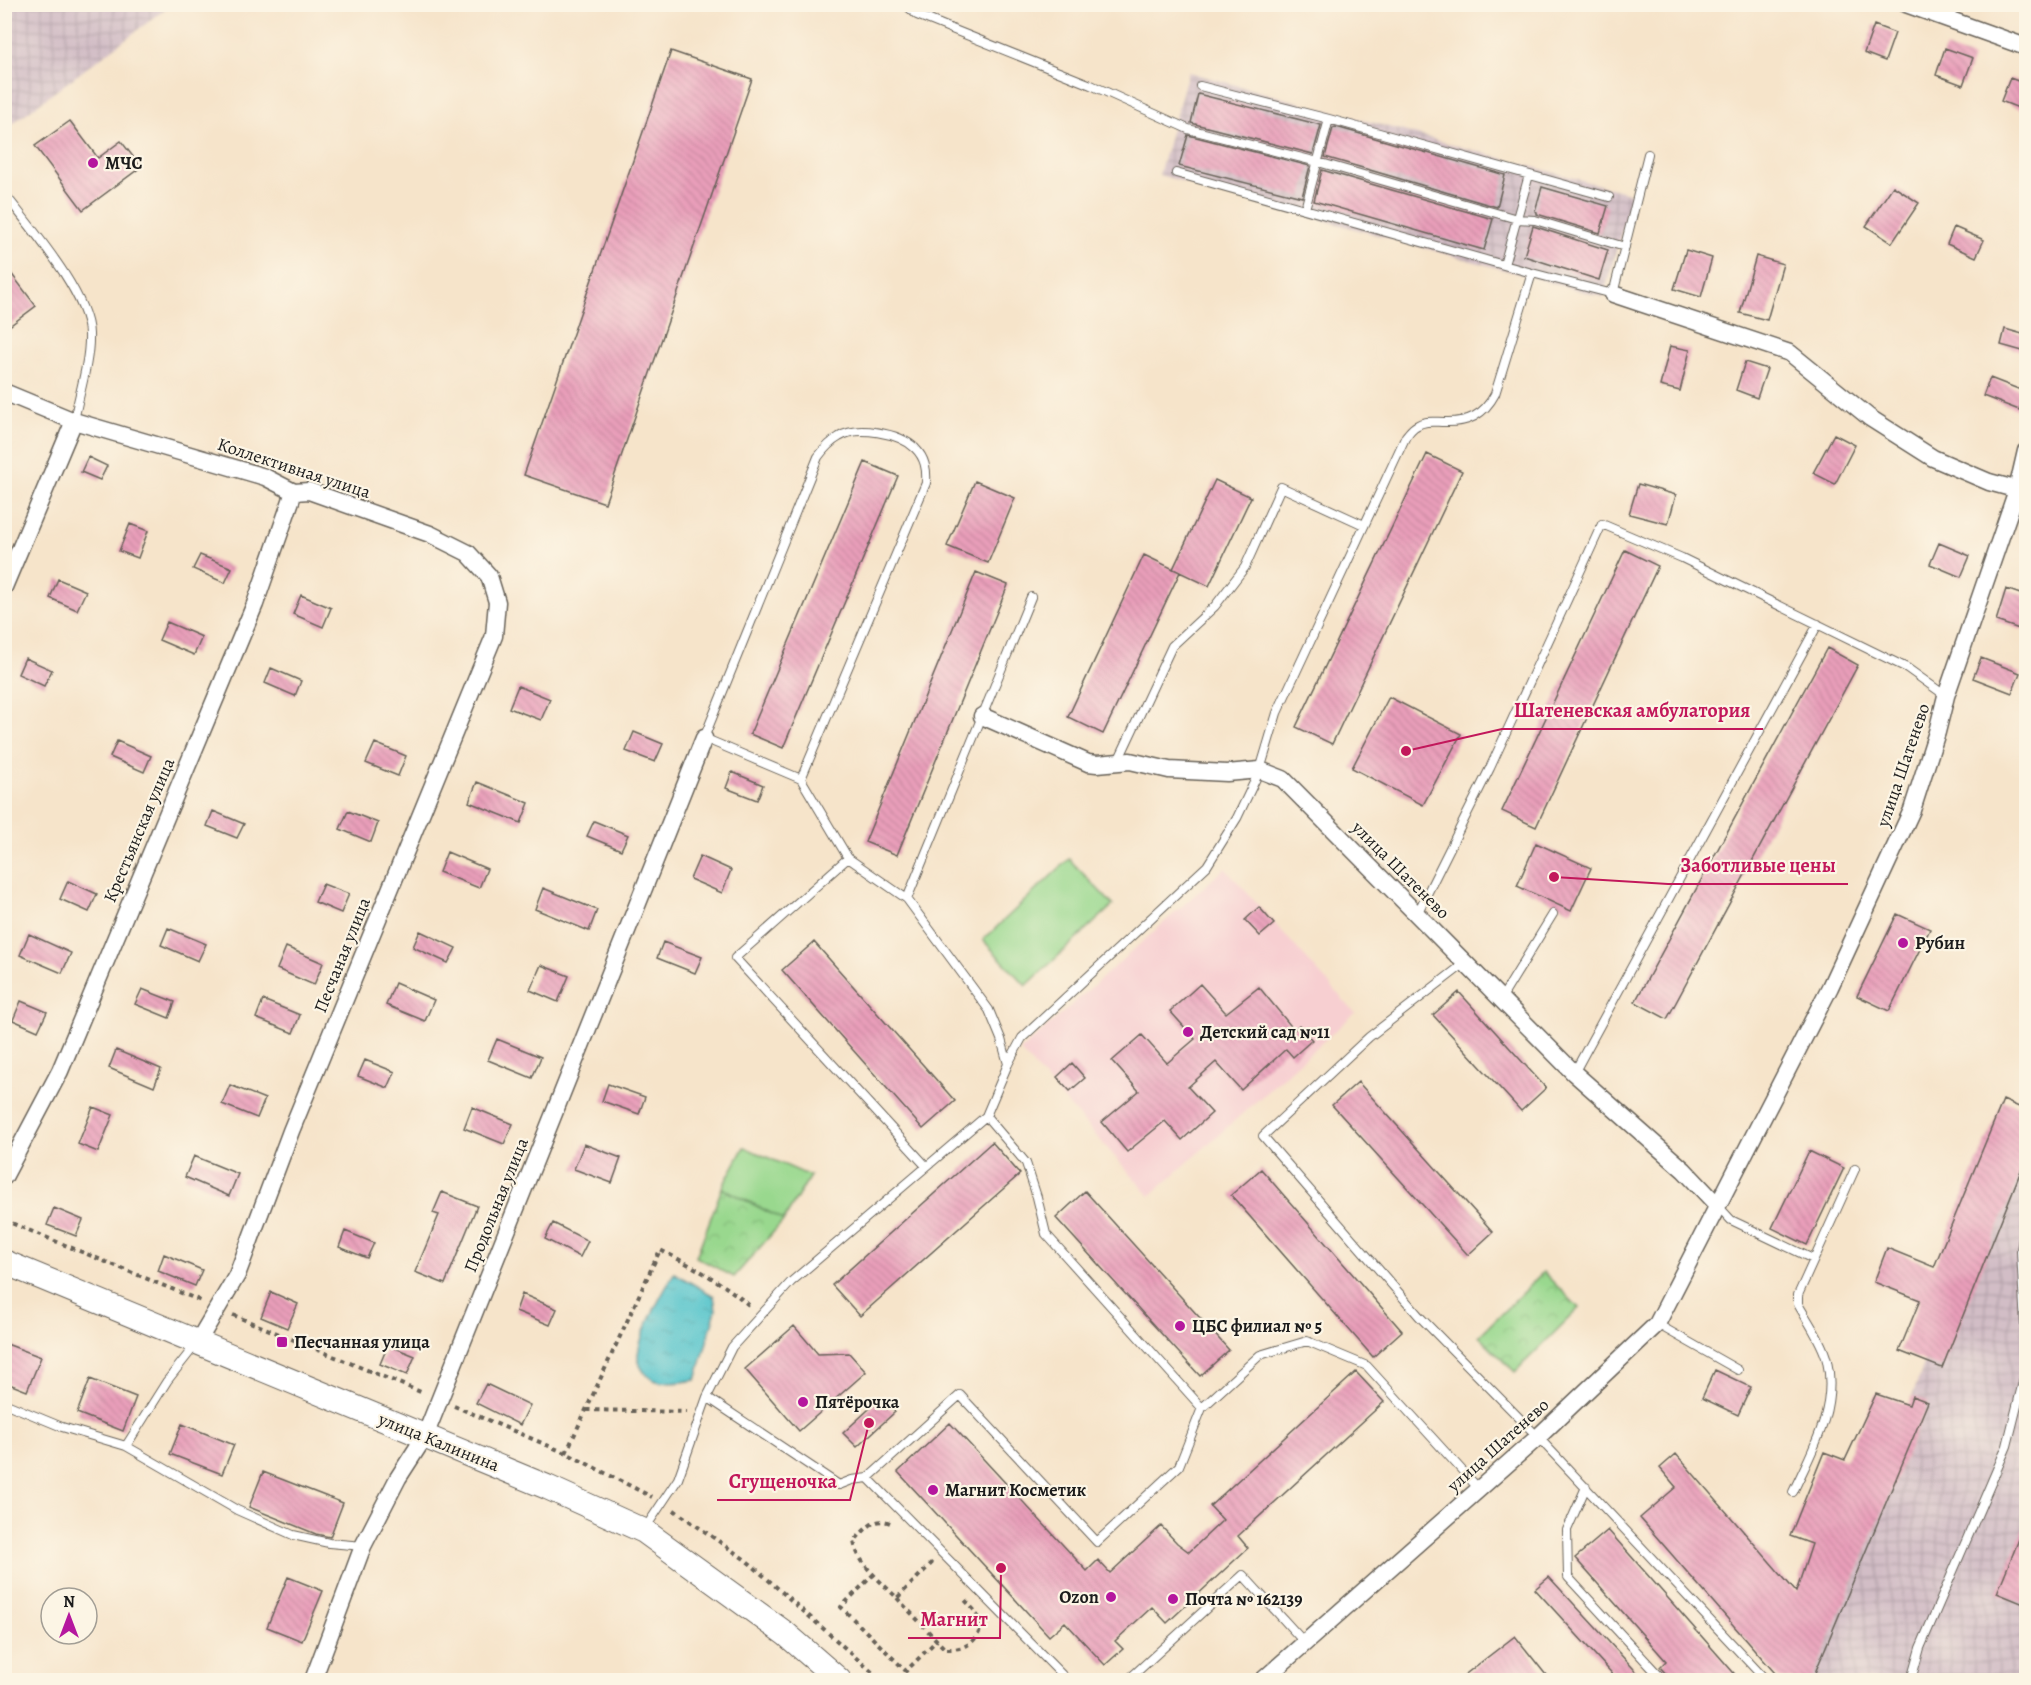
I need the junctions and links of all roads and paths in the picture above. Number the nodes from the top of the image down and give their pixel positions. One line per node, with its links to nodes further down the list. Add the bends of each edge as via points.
1 (905, 4): 7 (lane, via 917,15 1188,129)
2 (1906, 4): 3 (street)
3 (2026, 47)
4 (1200, 86): 5 (lane)
5 (1329, 118): 7 (lane); 9 (lane)
6 (1648, 154): 14 (lane)
7 (1318, 162): 12 (lane); 13 (lane)
8 (1176, 173): 12 (lane)
9 (1529, 175): 11 (lane); 13 (lane)
10 (4, 193): 19 (lane, via 51,254 86,315 89,337)
11 (1609, 197)
12 (1305, 209): 15 (lane)
13 (1517, 219): 14 (lane, via 1535,220); 15 (lane)
14 (1625, 247): 17 (lane)
15 (1504, 265): 16 (lane)
16 (1532, 273): 17 (lane); 23 (lane, via 1489,405 1467,420 1428,421 1415,426 1406,436)
17 (1613, 294): 21 (street, via 1790,353 1870,418 1933,458 1989,482)
18 (4, 392): 19 (street, Коллективная улица)
19 (74, 421): 22 (street, Коллективная улица, via 265,477); 25 (street)
20 (2026, 451): 21 (street, улица Шатенево)
21 (2022, 491): 28 (street, улица Шатенево)
22 (294, 492): 24 (street, Коллективная улица, via 309,490 430,534 468,554); 45 (street, Крестьянская улица, via 255,604 60,1071)
23 (1364, 525): 31 (lane, via 1281,488 1245,567 1215,606 1173,646); 32 (lane, via 1277,713)
24 (489, 576): 51 (street, Песчаная улица, via 497,602 494,636 291,1131 237,1275)
25 (4, 587)
26 (1031, 597): 29 (lane)
27 (1818, 624): 28 (lane, via 1907,668); 36 (lane, via 1602,524); 41 (lane)
28 (1946, 696): 46 (street, улица Шатенево, via 1912,810 1830,987)
29 (982, 716): 31 (street, via 1088,763); 35 (lane)
30 (704, 738): 33 (lane); 33 (lane, via 818,457 840,436 856,431 872,431 903,440 923,458 926,483); 57 (street, Продольная улица)
31 (1117, 762): 32 (street, via 1227,773)
32 (1260, 770): 36 (street, улица Шатенево, via 1283,779); 40 (lane, via 1237,818 1207,866 1022,1038)
33 (801, 779): 34 (lane)
34 (848, 858): 35 (lane); 43 (lane, via 735,958)
35 (907, 899): 40 (lane, via 989,1010)
36 (1418, 914): 38 (street, улица Шатенево)
37 (1553, 914): 39 (lane)
38 (1465, 963): 39 (street, улица Шатенево); 63 (lane, via 1369,1037 1263,1136 1419,1316)
39 (1501, 999): 41 (street, улица Шатенево)
40 (1008, 1064): 42 (lane)
41 (1574, 1073): 46 (street, улица Шатенево, via 1684,1170)
42 (986, 1116): 43 (lane); 59 (lane, via 1026,1163 1046,1234)
43 (926, 1166): 52 (lane, via 791,1282)
44 (1855, 1169): 49 (lane)
45 (4, 1178)
46 (1718, 1206): 49 (lane, via 1731,1220); 53 (street, улица Шатенево)
47 (2026, 1219): 91 (lane, via 2020,1251 2026,1345 2024,1378 2007,1446 1920,1648)
48 (4, 1220): 51 (path)
49 (1813, 1260): 69 (lane, via 1800,1287 1798,1304 1827,1360 1830,1390 1823,1426)
50 (4, 1262): 54 (main road, улица Калинина)
51 (218, 1308): 54 (street, Песчаная улица); 57 (path)
52 (760, 1316): 56 (lane, via 732,1347); 60 (path, via 730,1289 660,1250)
53 (1657, 1324): 55 (lane); 63 (street, улица Шатенево)
54 (197, 1343): 62 (main road, улица Калинина); 64 (lane, via 167,1381)
55 (1737, 1370)
56 (707, 1398): 61 (lane); 66 (lane, via 838,1485)
57 (440, 1400): 62 (street, Продольная улица); 65 (path)
58 (4, 1403): 64 (lane, via 62,1427)
59 (1202, 1408): 66 (lane, via 1179,1466 1097,1542 960,1395); 68 (lane, via 1260,1354 1307,1341 1366,1366)
60 (586, 1410): 61 (path); 65 (path)
61 (702, 1413): 70 (lane, via 678,1479)
62 (425, 1436): 72 (main road, улица Калинина); 73 (street, Продольная улица)
63 (1538, 1437): 67 (lane); 68 (street, улица Шатенево)
64 (126, 1446): 73 (lane, via 237,1510 293,1535)
65 (566, 1453): 70 (path)
66 (868, 1478): 74 (lane)
67 (1586, 1487): 83 (lane); 90 (lane, via 1567,1530 1568,1577)
68 (1479, 1489): 82 (street, улица Шатенево)
69 (1793, 1492)
70 (662, 1502): 72 (lane); 86 (path, via 747,1561)
71 (895, 1528): 78 (path, via 888,1521 873,1522 854,1541 861,1561)
72 (644, 1531): 85 (main road, улица Калинина, via 786,1634)
73 (363, 1546): 84 (street, Продольная улица)
74 (942, 1553): 76 (path); 87 (lane)
75 (924, 1557): 76 (path)
76 (931, 1564): 77 (path); 80 (path)
77 (938, 1572)
78 (874, 1574): 80 (path); 81 (path, via 841,1607 906,1671)
79 (960, 1595): 81 (path, via 982,1624 980,1632 965,1647 957,1649 945,1649)
80 (897, 1598): 81 (path)
81 (937, 1640)
82 (1305, 1643): 88 (lane, via 1243,1575); 89 (street, улица Шатенево)
83 (1763, 1677)
84 (313, 1680)
85 (839, 1680)
86 (882, 1680)
87 (1067, 1680)
88 (1128, 1680)
89 (1263, 1680)
90 (1662, 1680)
91 (1911, 1680)

